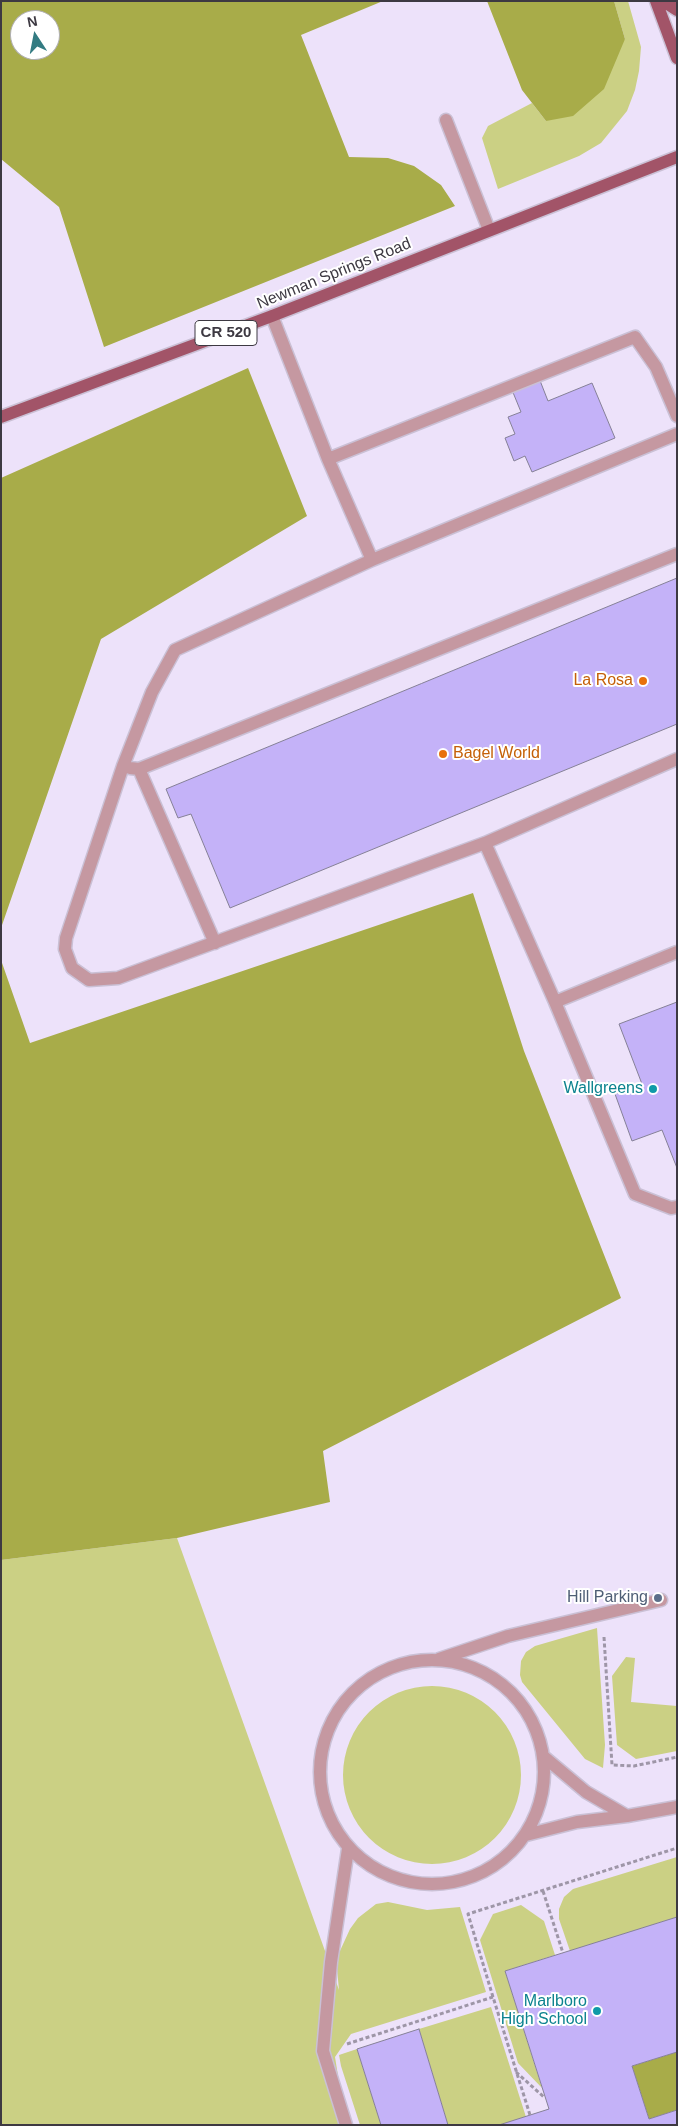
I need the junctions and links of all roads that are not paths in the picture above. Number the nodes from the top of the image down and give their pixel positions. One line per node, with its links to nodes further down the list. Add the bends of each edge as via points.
1 (656, 1): 4 (main road)
2 (663, 1): 3 (main road)
3 (677, 10)
4 (677, 58)
5 (446, 120): 7 (lane)
6 (677, 157): 7 (main road, Newman Springs Road / CR 520)
7 (489, 230): 8 (main road, Newman Springs Road / CR 520)
8 (272, 316): 10 (main road, Newman Springs Road / CR 520); 12 (lane)
9 (677, 416): 12 (lane, via 656,367 635,337)
10 (1, 417)
11 (677, 434): 14 (lane)
12 (328, 459): 14 (lane)
13 (677, 554): 17 (lane)
14 (372, 560): 16 (lane, via 175,650 152,692)
15 (677, 759): 18 (lane)
16 (123, 766): 17 (lane); 19 (lane, via 66,938 65,950 72,968 89,980 118,978)
17 (138, 769): 19 (lane)
18 (485, 843): 19 (lane); 21 (lane)
19 (215, 943)
20 (677, 952): 21 (lane)
21 (555, 1002): 22 (lane, via 635,1194 671,1208)
22 (677, 1207)
23 (661, 1600): 24 (lane, via 508,1636)
24 (437, 1660): 25 (lane, via 470,1666 500,1682 524,1707 540,1737); 29 (lane, via 399,1664 365,1681 338,1708 322,1743 319,1780 328,1817)
25 (543, 1756): 27 (lane, via 586,1792); 28 (lane, via 545,1770 540,1804)
26 (677, 1807): 27 (lane)
27 (627, 1816): 28 (lane, via 576,1822)
28 (526, 1835): 29 (lane, via 503,1860 474,1877 441,1885 407,1883 375,1870)
29 (348, 1849): 30 (lane, via 331,1962 323,2051)
30 (346, 2125)

